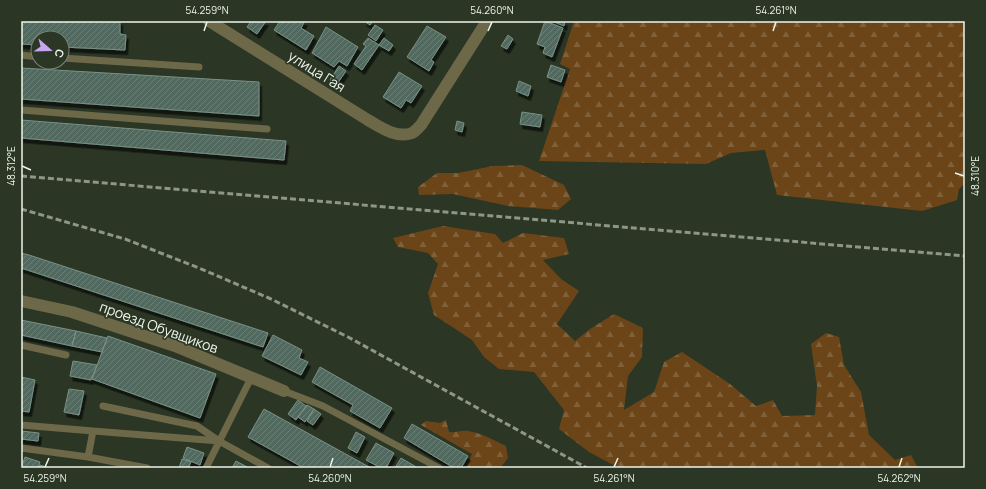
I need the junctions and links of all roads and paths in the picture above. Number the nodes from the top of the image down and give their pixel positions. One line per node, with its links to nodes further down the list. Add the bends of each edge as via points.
1 (209, 21): 2 (street, улица Гая, via 368,120 389,132 402,135 413,133 421,125)
2 (487, 21)
3 (70, 59): 4 (lane)
4 (199, 67)
5 (21, 110): 6 (lane)
6 (267, 129)
7 (21, 301): 10 (street, проезд Обувщиков, via 72,312 175,346)
8 (21, 345): 9 (lane)
9 (66, 355)
10 (251, 378): 11 (street, проезд Обувщиков); 15 (lane)
11 (284, 391): 21 (lane, via 323,406)
12 (103, 406): 15 (lane, via 197,426)
13 (21, 425): 14 (lane)
14 (93, 432): 15 (lane); 17 (lane)
15 (219, 442): 19 (lane); 20 (lane)
16 (21, 448): 17 (lane)
17 (88, 457): 18 (lane)
18 (147, 468)
19 (206, 468)
20 (268, 468)
21 (439, 468)

